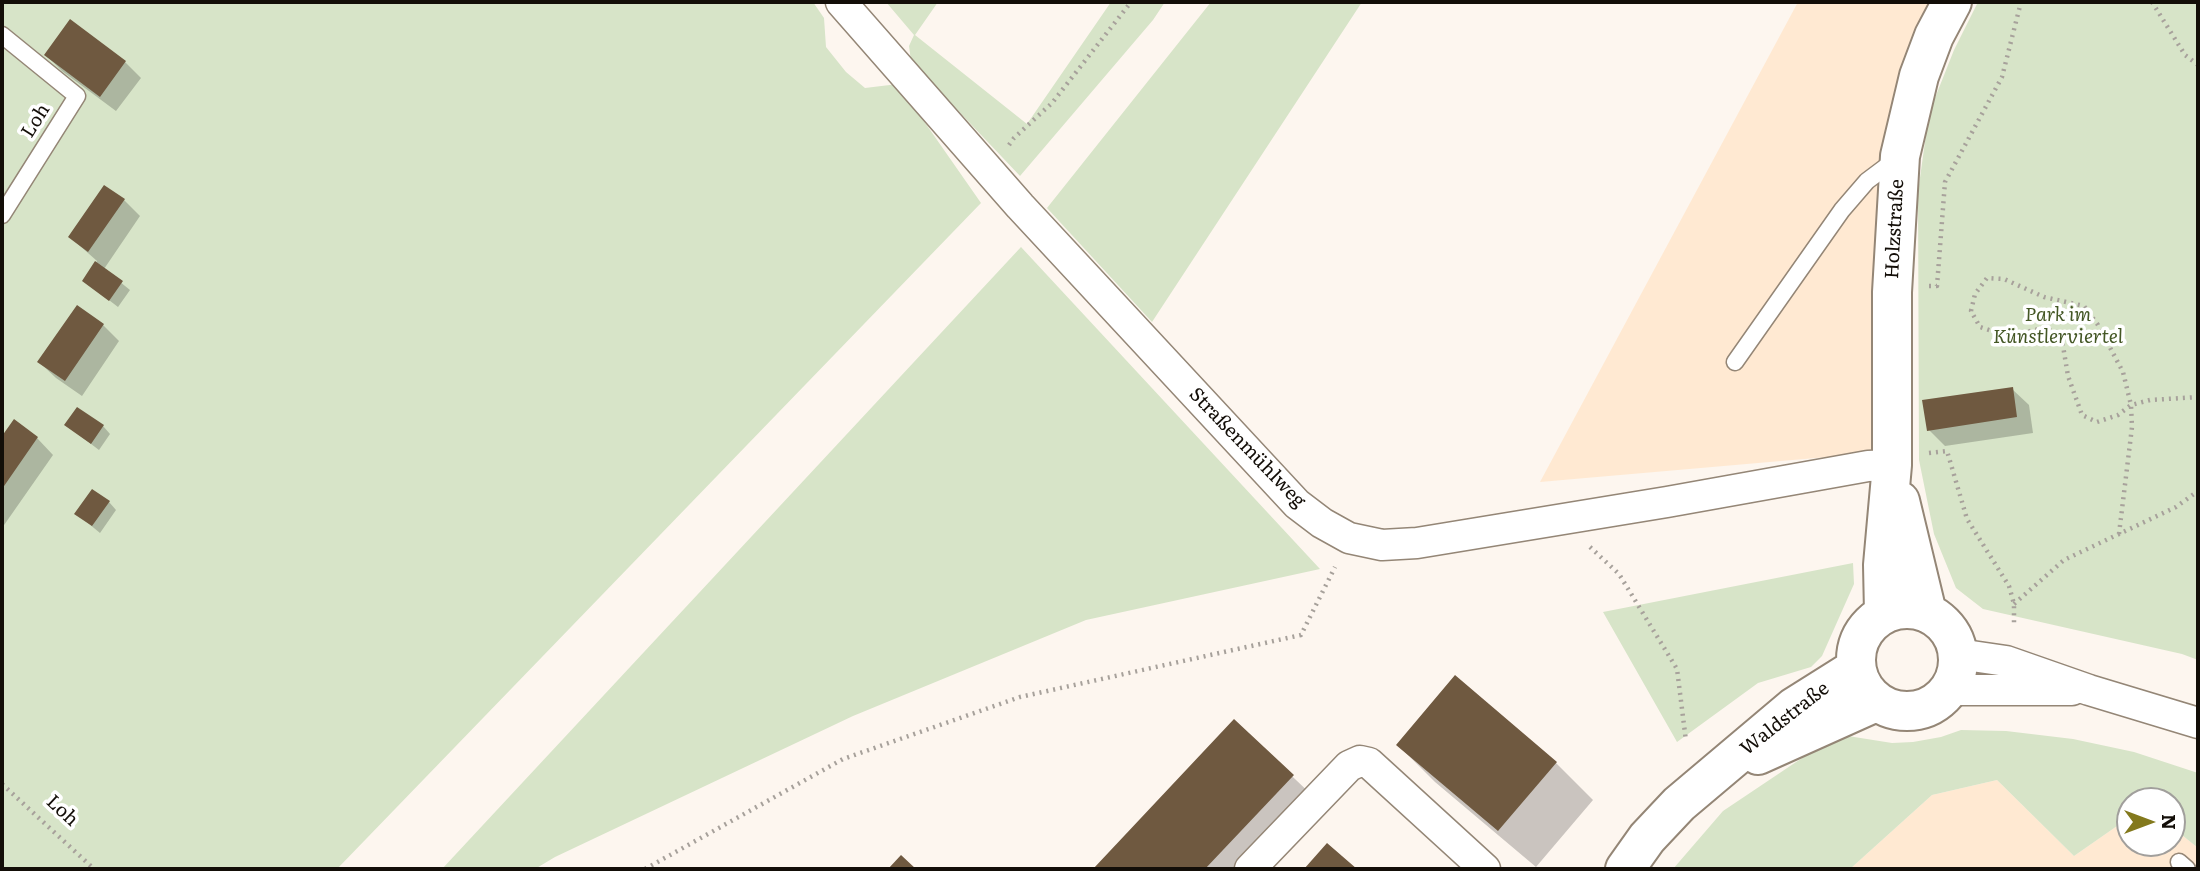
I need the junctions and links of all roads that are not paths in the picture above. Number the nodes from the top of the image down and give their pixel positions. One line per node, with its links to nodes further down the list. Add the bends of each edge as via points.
1 (841, 2): 7 (street, Straßenmühlweg, via 1020,206 1297,504 1349,538 1382,545 1417,543)
2 (1952, 2): 4 (street, Holzstraße, via 1919,76)
3 (2, 35): 5 (lane, Loh, via 77,96)
4 (1900, 156): 6 (lane, via 1867,181 1842,210); 7 (street, Holzstraße, via 1892,292)
5 (2, 215)
6 (1735, 362)
7 (1909, 459): 8 (street, Holzstraße, via 1883,565); 9 (street, Holzstraße)
8 (1884, 613): 9 (street, via 1912,609); 10 (street, via 1861,636)
9 (1927, 613): 11 (street, via 1948,629)
10 (1856, 668): 12 (street, via 1859,681); 14 (street, Waldstraße, via 1794,707)
11 (1954, 672): 12 (street, via 1932,705 1910,712); 13 (street, via 2089,690)
12 (1876, 702): 14 (street, Waldstraße)
13 (2198, 723)
14 (1718, 774): 17 (street, Waldstraße, via 1679,804)
15 (1250, 869): 16 (street, via 1349,766 1360,761 1369,763)
16 (1485, 869)
17 (1625, 869)

